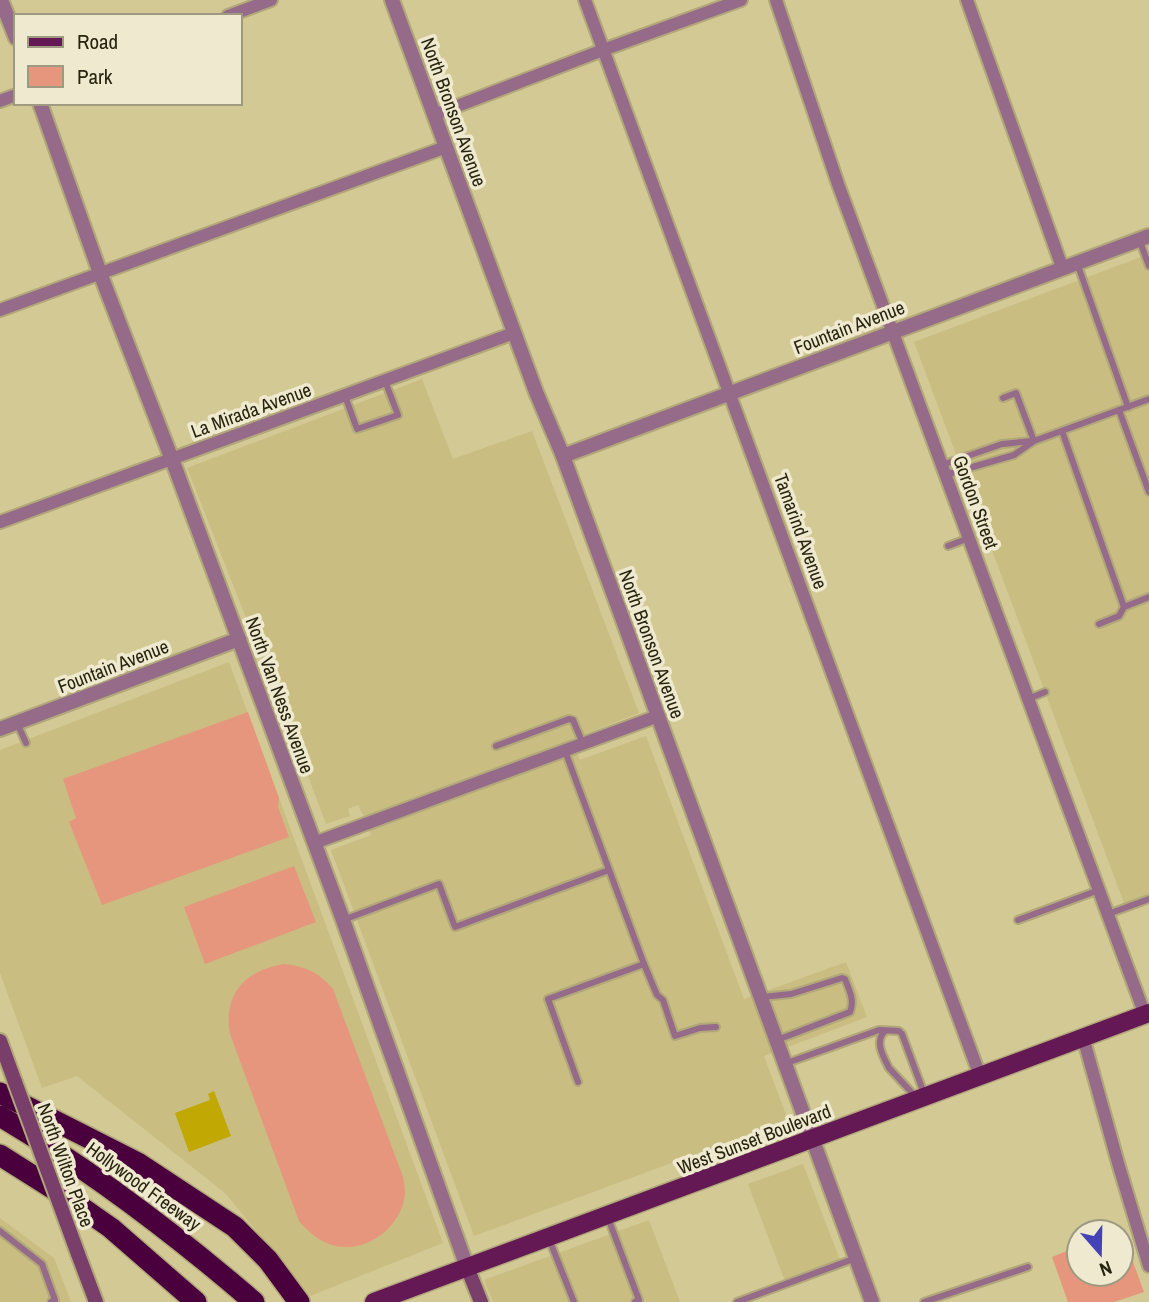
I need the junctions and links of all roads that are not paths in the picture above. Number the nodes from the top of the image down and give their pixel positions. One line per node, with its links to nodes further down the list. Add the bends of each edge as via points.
1 (1, 0): 9 (street)
2 (271, 0): 8 (street)
3 (392, 0): 12 (street, North Bronson Avenue)
4 (585, 0): 10 (street, Tamarind Avenue)
5 (741, 0): 10 (street)
6 (776, 0): 19 (street, Gordon Street)
7 (967, 0): 15 (street)
8 (233, 14)
9 (14, 33)
10 (603, 50): 12 (street); 22 (street, Tamarind Avenue)
11 (41, 105): 17 (street, North Van Ness Avenue)
12 (434, 115): 13 (street, North Bronson Avenue)
13 (446, 147): 17 (street); 20 (street, North Bronson Avenue)
14 (1144, 237): 15 (street, Fountain Avenue); 16 (lane)
15 (1070, 264): 19 (street, Fountain Avenue); 26 (lane)
16 (1149, 266)
17 (100, 273): 18 (street); 31 (street, North Van Ness Avenue)
18 (0, 310)
19 (892, 331): 22 (street, Fountain Avenue); 32 (street, Gordon Street)
20 (514, 333): 21 (street, La Mirada Avenue); 30 (street, North Bronson Avenue)
21 (386, 381): 23 (street, La Mirada Avenue); 23 (lane, via 398,415 358,429)
22 (730, 393): 30 (street, Fountain Avenue); 66 (street, Tamarind Avenue)
23 (345, 396): 31 (street, La Mirada Avenue)
24 (1003, 398): 29 (lane, via 1016,393)
25 (1149, 399): 26 (lane)
26 (1128, 407): 27 (lane)
27 (1119, 410): 28 (lane); 33 (lane)
28 (1062, 431): 29 (lane); 38 (lane)
29 (1034, 441): 32 (lane, via 1002,444); 32 (lane, via 1014,455)
30 (563, 456): 43 (street, North Bronson Avenue)
31 (171, 460): 34 (street, La Mirada Avenue); 40 (street, North Van Ness Avenue)
32 (944, 470): 35 (street, Gordon Street)
33 (1149, 492)
34 (0, 522)
35 (969, 538): 36 (lane); 42 (street, Gordon Street)
36 (948, 546)
37 (1149, 597): 38 (lane)
38 (1124, 607): 39 (lane, via 1119,616)
39 (1099, 624)
40 (239, 639): 44 (street, Fountain Avenue); 50 (street, North Van Ness Avenue)
41 (1045, 692): 42 (lane)
42 (1028, 699): 52 (street, Gordon Street)
43 (658, 716): 47 (street); 58 (street, North Bronson Avenue)
44 (17, 723): 45 (street, Fountain Avenue); 46 (lane)
45 (0, 729)
46 (26, 743)
47 (583, 744): 48 (lane, via 569,719); 49 (street)
48 (496, 746)
49 (565, 751): 50 (street); 51 (lane)
50 (314, 842): 55 (street, North Van Ness Avenue)
51 (609, 870): 55 (lane, via 455,927 439,884); 57 (lane)
52 (1099, 890): 54 (street, Gordon Street); 56 (lane)
53 (1149, 899): 54 (lane)
54 (1108, 914): 59 (street, Gordon Street)
55 (343, 920): 77 (street, North Van Ness Avenue)
56 (1018, 920)
57 (644, 964): 60 (lane, via 676,1036); 67 (lane, via 548,999)
58 (760, 997): 64 (street, North Bronson Avenue); 64 (lane, via 791,995 842,978 852,998 850,1012)
59 (1147, 1014): 62 (main road, West Sunset Boulevard)
60 (716, 1027)
61 (886, 1030): 65 (lane); 69 (lane, via 902,1034); 69 (lane, via 878,1041 886,1063)
62 (1083, 1037): 66 (main road, West Sunset Boulevard); 79 (street)
63 (0, 1041): 68 (main road, North Wilton Place)
64 (776, 1041): 65 (street, North Bronson Avenue)
65 (785, 1064): 71 (street, North Bronson Avenue)
66 (980, 1076): 69 (main road, West Sunset Boulevard)
67 (578, 1082)
68 (8, 1087): 83 (main road, North Wilton Place, bridge); 85 (highway, via 138,1163 235,1227 268,1260)
69 (922, 1098): 71 (main road, West Sunset Boulevard)
70 (0, 1116): 84 (highway, Hollywood Freeway, via 90,1172)
71 (812, 1139): 73 (main road, West Sunset Boulevard); 76 (street, North Bronson Avenue)
72 (0, 1155): 80 (highway, via 111,1228)
73 (608, 1216): 75 (main road, West Sunset Boulevard); 81 (lane)
74 (0, 1231): 82 (lane, via 41,1264 55,1300)
75 (549, 1237): 77 (main road, West Sunset Boulevard); 88 (lane)
76 (856, 1258): 89 (lane); 90 (street, North Bronson Avenue)
77 (467, 1266): 86 (main road, West Sunset Boulevard); 87 (main road, North Van Ness Avenue)
78 (1028, 1266): 91 (lane)
79 (1149, 1266)
80 (191, 1299)
81 (637, 1301)
82 (51, 1302)
83 (96, 1302)
84 (254, 1302)
85 (299, 1302)
86 (374, 1302)
87 (481, 1302)
88 (574, 1302)
89 (737, 1302)
90 (872, 1302)
91 (924, 1302)

